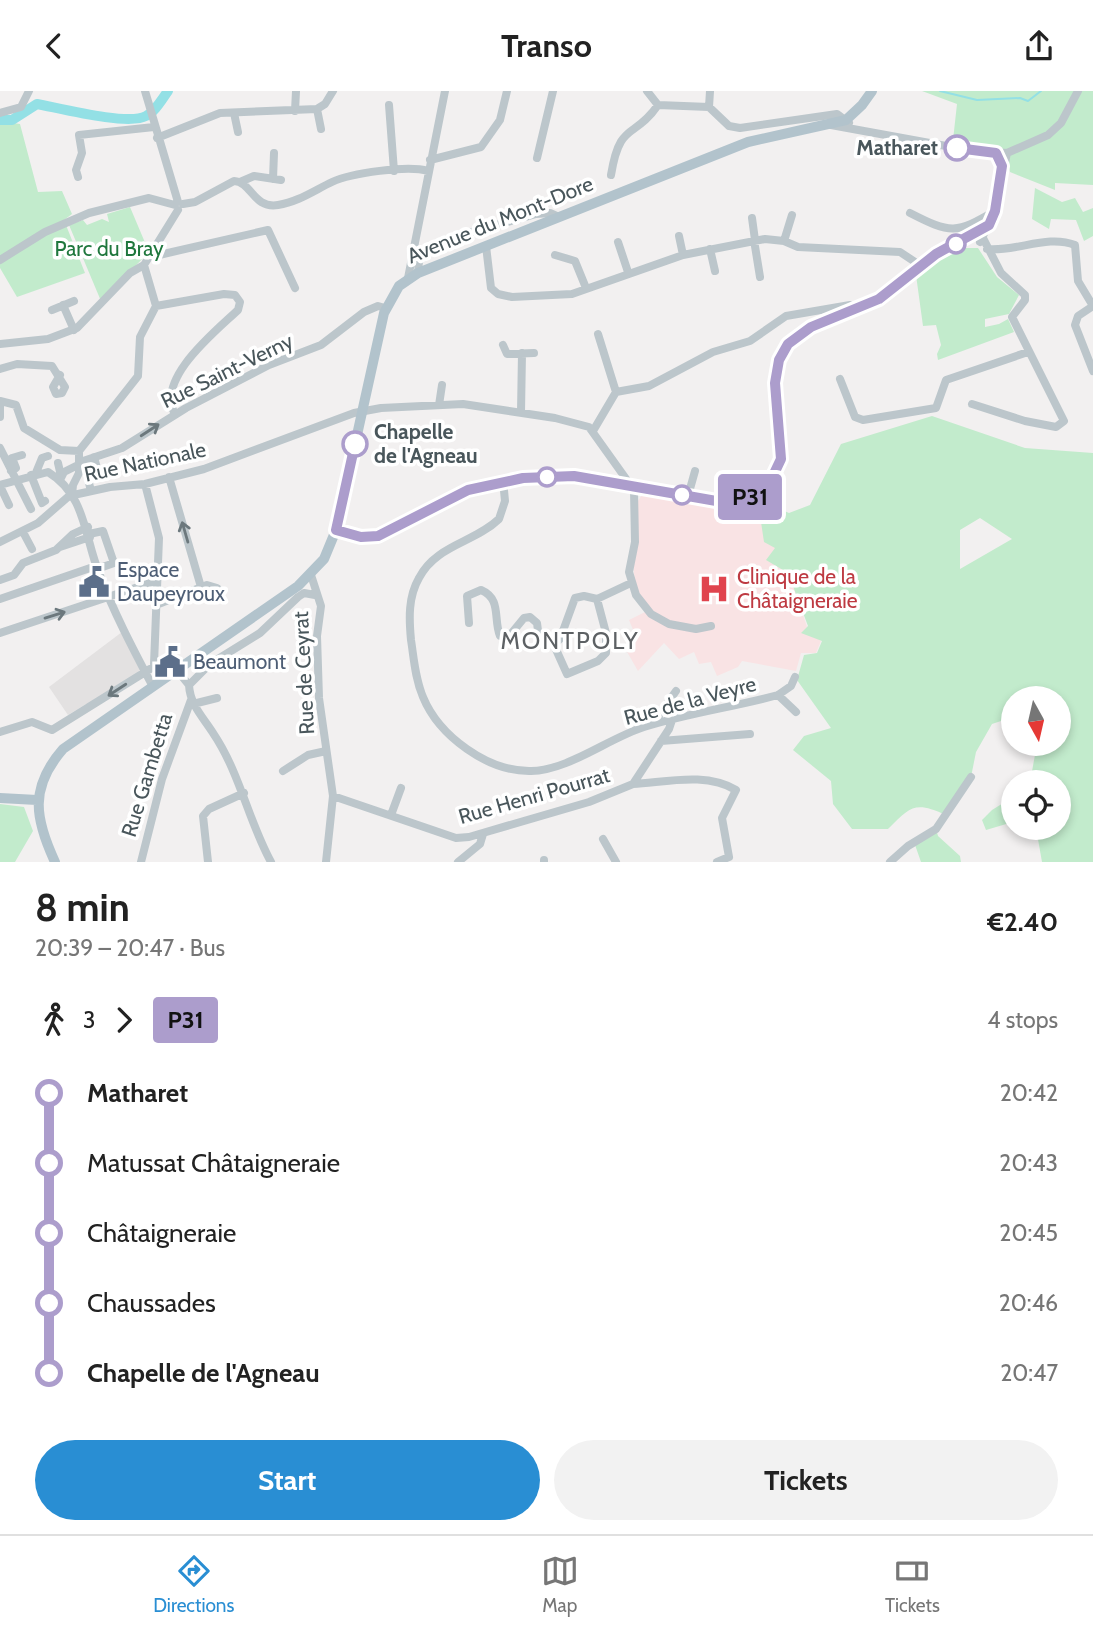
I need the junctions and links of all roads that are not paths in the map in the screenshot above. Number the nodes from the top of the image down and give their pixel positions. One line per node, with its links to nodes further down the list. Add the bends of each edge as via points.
1 (145, 91): 20 (street)
2 (296, 91): 16 (street)
3 (333, 91): 15 (street)
4 (445, 91): 28 (street)
5 (506, 91): 28 (street, via 499,120 481,147)
6 (553, 91): 27 (street)
7 (648, 91): 12 (street)
8 (710, 91): 14 (street)
9 (872, 91): 19 (main road)
10 (1078, 91): 26 (street, via 1069,112 1048,135)
11 (29, 93): 17 (street, via 21,107)
12 (658, 105): 14 (street); 32 (street, via 620,138)
13 (389, 106): 30 (street)
14 (709, 107): 19 (street, via 729,126 740,128 837,114)
15 (317, 109): 16 (street); 21 (street)
16 (295, 111): 18 (street)
17 (0, 113)
18 (234, 113): 22 (street); 23 (street, via 209,116)
19 (855, 122): 25 (street, via 894,138); 39 (main road, Avenue du Mont-Dore, via 748,142)
20 (154, 127): 23 (street); 33 (street, via 79,135)
21 (321, 129)
22 (238, 132)
23 (157, 138): 35 (street)
24 (274, 153): 34 (street, via 277,180 254,176)
25 (996, 153): 26 (street); 29 (street)
26 (1007, 153): 29 (street)
27 (537, 159)
28 (430, 160): 31 (street)
29 (1002, 166): 36 (street)
30 (394, 171): 31 (street); 34 (street, via 337,180 276,206 256,200)
31 (428, 171): 57 (street)
32 (611, 175)
33 (78, 177)
34 (240, 182): 35 (street)
35 (179, 205): 49 (street); 52 (street, via 149,198 89,213 45,232)
36 (995, 211): 37 (street, via 957,229 939,227); 42 (street)
37 (910, 213)
38 (792, 215): 44 (street)
39 (559, 217): 46 (main road, Avenue du Mont-Dore); 57 (street, via 536,214 450,238 419,261)
40 (752, 218): 43 (street)
41 (679, 236): 51 (street)
42 (979, 239): 48 (street); 54 (street, via 959,242)
43 (755, 240): 44 (street); 47 (street); 58 (street)
44 (785, 241): 54 (street, via 806,249 900,252)
45 (618, 242): 56 (street)
46 (486, 246): 57 (main road, Avenue du Mont-Dore); 60 (street, via 491,288 498,294 563,295)
47 (710, 249): 51 (street); 55 (street)
48 (987, 249): 64 (street, via 1019,249 1050,241 1075,245 1078,281); 72 (street, via 1025,300 1012,317)
49 (153, 252): 53 (street); 59 (street, via 159,255 268,230)
50 (555, 255): 60 (street, via 575,261)
51 (683, 255): 56 (street)
52 (0, 260)
53 (144, 265): 63 (street); 68 (street, via 130,273)
54 (921, 266): 66 (street, via 883,296)
55 (715, 271)
56 (628, 272): 60 (street)
57 (413, 275): 65 (main road, Avenue du Mont-Dore)
58 (760, 277)
59 (295, 288)
60 (586, 288)
61 (74, 301): 62 (street)
62 (64, 305): 67 (street); 68 (street)
63 (156, 306): 86 (street, via 224,294 235,295 240,302 238,310 183,365 171,405); 92 (street, via 140,337 138,376)
64 (1093, 306): 76 (street, via 1075,325)
65 (386, 308): 84 (main road, Avenue du Mont-Dore); 86 (street, Rue Saint-Verny, via 364,312 321,345 269,365)
66 (856, 309): 80 (street, via 850,305 786,316 750,341 713,352 649,386); 110 (street, via 802,332 783,352 775,383 782,452 767,485 734,501)
67 (52, 310)
68 (74, 330): 70 (street, via 48,339)
69 (598, 334): 80 (street)
70 (0, 344)
71 (503, 345): 73 (street, via 506,354)
72 (1028, 352): 78 (street, via 946,380 936,408 863,420 855,417); 82 (street, via 1063,414 1062,424 1035,424)
73 (523, 353): 74 (street); 85 (street)
74 (534, 353)
75 (0, 369): 77 (street, via 47,364)
76 (1093, 370)
77 (60, 375)
78 (840, 379)
79 (442, 385): 83 (street)
80 (616, 392): 90 (street)
81 (0, 402): 88 (street); 92 (street, via 16,405 23,428 60,450)
82 (972, 404)
83 (439, 405): 84 (street, Rue Nationale); 85 (street, Rue Nationale)
84 (362, 411): 87 (street, Rue Nationale); 89 (main road, Avenue du Mont-Dore)
85 (521, 412): 90 (street, Rue Nationale, via 581,424)
86 (174, 414): 95 (street, Rue Saint-Verny, one-way to 86, via 122,448)
87 (346, 416): 89 (street); 102 (street, Rue Nationale, via 236,459)
88 (0, 417)
89 (359, 427): 114 (main road, Avenue du Mont-Dore)
90 (593, 431): 107 (street)
91 (0, 448): 98 (street)
92 (79, 451): 97 (street)
93 (22, 455): 98 (street, via 12,458 16,468)
94 (48, 456): 101 (street)
95 (94, 457): 97 (street, Rue Saint-Verny); 100 (street, via 97,472)
96 (58, 463): 103 (street)
97 (80, 463): 100 (street); 103 (street, Rue Saint-Verny)
98 (11, 471): 101 (street)
99 (695, 471): 110 (street)
100 (83, 474): 108 (street); 109 (street, via 73,485)
101 (26, 477): 103 (street, via 48,472); 106 (street); 111 (street, via 42,503); 113 (street)
102 (169, 477): 105 (street, Rue Nationale); 124 (street, one-way to 102)
103 (61, 478): 109 (street)
104 (503, 480): 107 (street, via 574,476); 114 (street, via 468,490 378,536); 146 (street, Rue de la Veyre, via 505,501 499,519 444,550 426,566 413,592 409,617 414,664 432,714 481,758 508,769 531,771 550,769)
105 (145, 484): 108 (street, Rue Nationale); 122 (street, via 158,533)
106 (0, 486): 112 (street)
107 (633, 486): 110 (street); 123 (street)
108 (92, 491): 109 (street, Rue Nationale)
109 (72, 495): 115 (street, Rue Nationale); 116 (street)
110 (688, 496)
111 (45, 501)
112 (9, 505)
113 (31, 509)
114 (336, 530): 120 (main road, Avenue du Mont-Dore, via 324,559)
115 (23, 532): 117 (street, Rue Nationale); 118 (street)
116 (89, 533): 119 (street); 119 (street, via 103,531 114,563); 121 (street, via 73,534 60,547 25,561 13,575)
117 (0, 542)
118 (32, 549)
119 (97, 567): 128 (street); 129 (street)
120 (311, 575): 126 (main road, Avenue du Mont-Dore); 127 (street, Rue de Ceyrat)
121 (0, 580)
122 (156, 581): 128 (street); 131 (street)
123 (631, 583): 130 (street); 133 (street, via 642,603 662,621 696,629)
124 (201, 587): 125 (street); 131 (street)
125 (217, 588)
126 (301, 589): 127 (street); 136 (main road, Avenue du Mont-Dore); 139 (street, via 260,633 210,664)
127 (315, 595): 150 (street, Rue de Ceyrat, via 321,606 319,698)
128 (110, 597): 134 (street, one-way to 128); 137 (street)
129 (0, 599)
130 (597, 599): 135 (street, via 575,598); 135 (street, via 606,653 567,674)
131 (156, 605): 137 (street)
132 (469, 623): 135 (street, via 467,596 481,590 498,609 500,636 510,635 530,617 537,623 539,638)
133 (711, 626)
134 (0, 633)
135 (554, 645)
136 (176, 669): 137 (main road, Avenue du Mont-Dore); 139 (street)
137 (152, 673): 147 (street, one-way to 147, via 55,728 32,722); 158 (main road, Avenue du Mont-Dore, via 63,749 48,770)
138 (795, 677): 141 (street, Rue de la Veyre)
139 (189, 685): 143 (street)
140 (676, 691): 146 (street)
141 (778, 695): 144 (street); 145 (street, Rue de la Veyre)
142 (217, 698): 143 (street)
143 (192, 702): 155 (street, via 215,734); 164 (street, Rue Gambetta, via 162,779)
144 (796, 712)
145 (672, 720): 146 (street, Rue de la Veyre); 149 (street, Rue Henri Pourrat)
146 (657, 723)
147 (0, 732)
148 (750, 734): 149 (street)
149 (661, 741): 153 (street, Rue Henri Pourrat)
150 (326, 751): 151 (street, Rue de Ceyrat, via 308,755); 156 (street, Rue de Ceyrat)
151 (283, 771)
152 (971, 777): 172 (street, via 936,829)
153 (633, 784): 160 (street, Rue Henri Pourrat); 162 (street, via 706,779 736,790 722,818)
154 (401, 788): 159 (street)
155 (244, 793): 165 (street, via 203,816); 166 (street)
156 (333, 796): 159 (street, Rue Henri Pourrat); 167 (street, Rue de Ceyrat)
157 (0, 798): 158 (main road)
158 (37, 800): 163 (main road, via 40,824)
159 (391, 815): 160 (street, Rue Henri Pourrat, via 456,838)
160 (483, 834): 168 (street, via 481,844)
161 (603, 839): 169 (street)
162 (729, 857): 170 (street); 171 (street)
163 (55, 862)
164 (141, 862)
165 (208, 862)
166 (271, 862)
167 (326, 862)
168 (457, 862)
169 (616, 862)
170 (717, 862)
171 (738, 862)
172 (890, 862)

